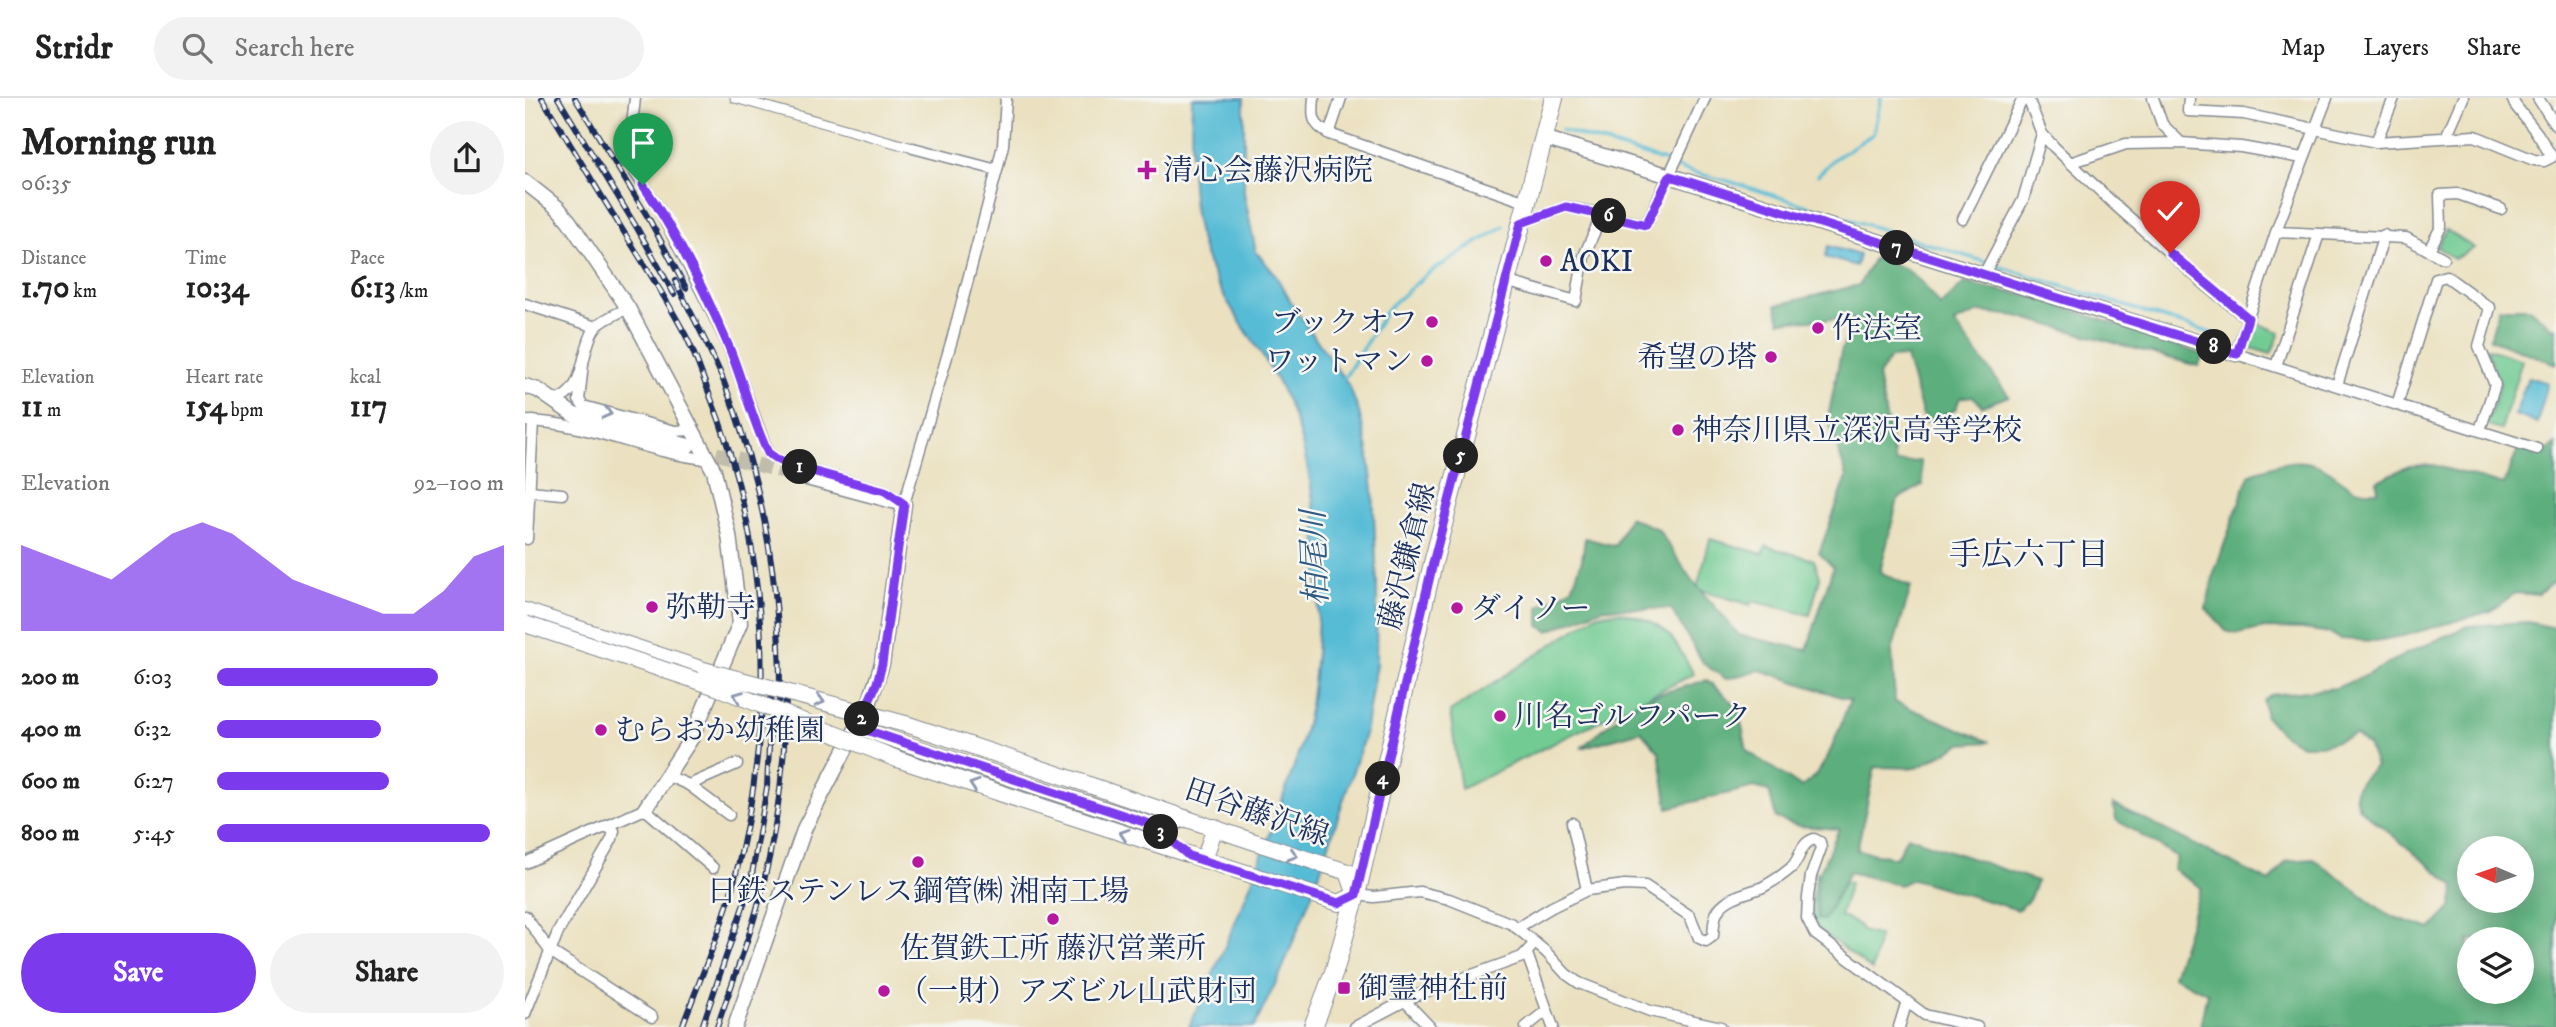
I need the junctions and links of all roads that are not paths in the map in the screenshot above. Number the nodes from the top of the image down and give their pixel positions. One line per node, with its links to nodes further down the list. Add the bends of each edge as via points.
1 (635, 98): 62 (street, via 629,152 634,172 658,207 713,313 768,453 808,470 885,491)
2 (735, 98): 24 (street)
3 (1006, 98): 27 (street)
4 (1314, 98): 18 (street, via 1315,122)
5 (1341, 98): 18 (street)
6 (1554, 98): 21 (main road, 藤沢鎌倉線)
7 (1705, 98): 28 (street)
8 (2027, 98): 19 (street); 33 (street)
9 (2153, 98): 23 (street, via 2162,124)
10 (2189, 98): 17 (street, via 2188,111 2244,114)
11 (2327, 98): 17 (street)
12 (2394, 98): 22 (street)
13 (2463, 98): 20 (street)
14 (2512, 98): 20 (street, via 2552,157 2534,160 2475,136)
15 (2542, 100): 16 (street)
16 (2556, 126)
17 (2314, 130): 22 (street); 25 (street)
18 (1329, 134): 30 (street)
19 (2042, 134): 26 (street); 40 (street, via 2023,200)
20 (2445, 137): 22 (street)
21 (1543, 138): 28 (street); 30 (main road, 藤沢鎌倉線)
22 (2376, 142)
23 (2181, 143): 25 (street); 26 (street, via 2126,144)
24 (913, 148): 27 (street)
25 (2302, 158): 35 (street)
26 (2070, 163): 44 (street)
27 (997, 170): 62 (street)
28 (1670, 176): 32 (street, via 1646,225); 40 (street)
29 (525, 182): 43 (street, via 558,208)
30 (1526, 202): 34 (main road, 藤沢鎌倉線)
31 (2501, 209): 38 (street, via 2458,194 2440,195 2441,227)
32 (1602, 214): 34 (street, via 1566,207); 41 (street, via 1584,256 1576,300)
33 (1963, 219)
34 (1521, 223): 41 (main road, 藤沢鎌倉線)
35 (2277, 232): 36 (street); 44 (street)
36 (2319, 234): 37 (street); 48 (street)
37 (2384, 236): 38 (street, via 2406,238); 49 (street)
38 (2429, 250): 39 (street)
39 (2443, 258)
40 (1985, 274): 46 (street)
41 (1506, 281): 81 (main road, 藤沢鎌倉線, via 1433,563)
42 (525, 304): 45 (street)
43 (628, 308): 45 (street); 54 (street)
44 (2248, 318): 46 (street)
45 (596, 327): 47 (street)
46 (2237, 354): 48 (street)
47 (583, 364): 51 (street, via 574,389); 54 (street, one-way to 54, via 579,400 583,406 675,432)
48 (2276, 366): 49 (street)
49 (2337, 385): 52 (street)
50 (525, 386): 51 (street)
51 (554, 401): 56 (street, via 575,415)
52 (2397, 405): 55 (street); 55 (street, via 2436,279 2446,276 2490,307 2479,346 2495,386)
53 (529, 421): 58 (street, via 573,425); 60 (street)
54 (691, 430): 58 (street)
55 (2480, 430): 57 (street)
56 (688, 446)
57 (2537, 449)
58 (706, 459): 68 (street, via 723,504 740,623 692,737)
59 (788, 473): 62 (street)
60 (529, 491): 61 (street); 63 (street)
61 (562, 494)
62 (904, 504): 66 (street, via 882,664)
63 (527, 539)
64 (525, 611): 72 (main road, 田谷藤沢線, one-way to 72, bridge, via 707,671 909,725)
65 (525, 624): 77 (main road, 田谷藤沢線, one-way to 65, bridge, via 897,759 719,688)
66 (857, 727): 74 (street); 92 (street, via 805,827)
67 (737, 764): 69 (street)
68 (668, 776): 69 (street); 70 (street)
69 (689, 786): 71 (street)
70 (645, 809): 75 (street); 79 (street)
71 (729, 815)
72 (1188, 818): 74 (street); 76 (main road, 田谷藤沢線)
73 (1572, 823): 80 (street)
74 (1153, 825): 77 (street)
75 (606, 826): 78 (street); 85 (street, via 614,831 612,839)
76 (1215, 827): 77 (main road); 81 (main road, 田谷藤沢線, one-way to 81, via 1348,872)
77 (1197, 858): 81 (main road, 田谷藤沢線, via 1339,903)
78 (525, 863)
79 (713, 868)
80 (1587, 890): 83 (street); 87 (street, via 1645,886 1690,916 1699,938 1706,941 1713,936 1718,909 1765,886 1791,867 1807,841 1814,839 1821,848 1811,876 1807,918 1815,934)
81 (1356, 895): 83 (street, via 1420,892 1506,920); 93 (main road, 藤沢鎌倉線)
82 (525, 916): 85 (street)
83 (1517, 928): 84 (street)
84 (1535, 943): 86 (street); 98 (street, via 1579,983 1650,1011)
85 (550, 951): 90 (street); 91 (street)
86 (1527, 954): 88 (street); 89 (street)
87 (1907, 1000): 99 (street); 100 (street, via 1925,1015)
88 (1405, 1002): 94 (street); 95 (street)
89 (1546, 1011): 96 (street); 97 (street)
90 (525, 1014)
91 (652, 1017)
92 (735, 1027)
93 (1313, 1027)
94 (1355, 1027)
95 (1430, 1027)
96 (1526, 1027)
97 (1553, 1027)
98 (1721, 1027)
99 (1899, 1027)
100 (1977, 1027)

